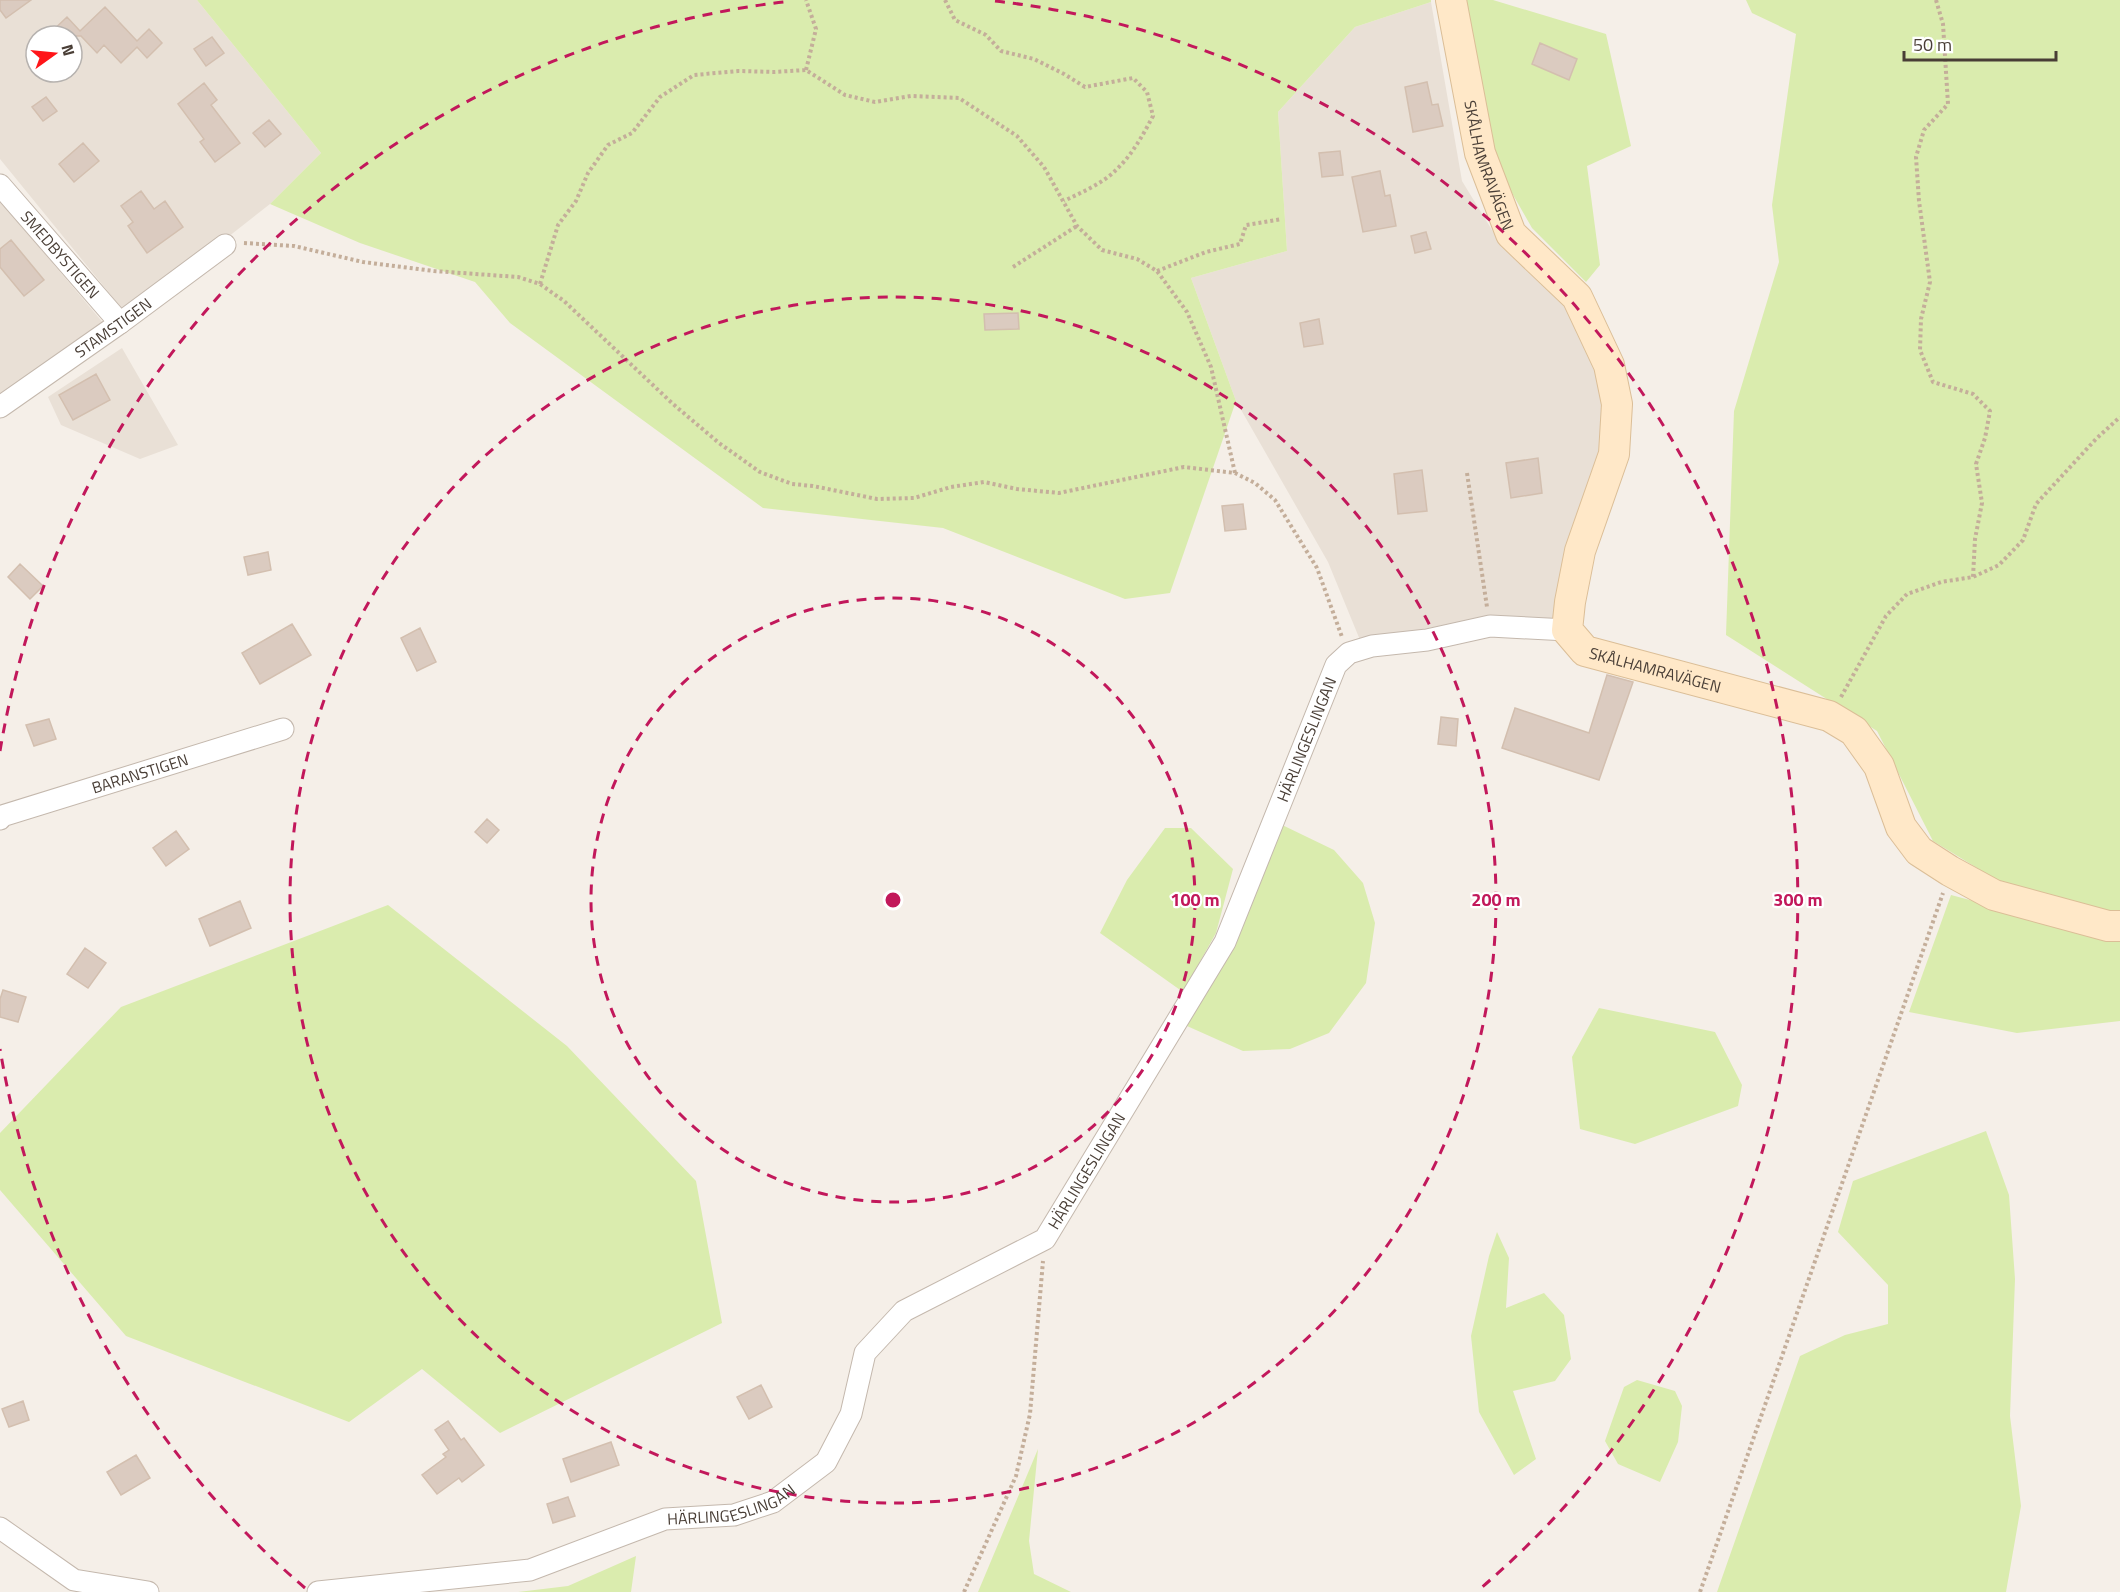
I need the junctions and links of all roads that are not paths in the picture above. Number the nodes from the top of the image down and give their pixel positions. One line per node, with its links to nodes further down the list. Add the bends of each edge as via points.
1 (1451, 0): 6 (street, SKÅLHAMRAVÄGEN, via 1480,153 1511,234 1577,297 1610,365 1617,404 1614,454 1580,551)
2 (0, 185): 4 (street, SMEDBYSTIGEN)
3 (225, 245): 4 (street, STAMSTIGEN)
4 (120, 323): 5 (street, STAMSTIGEN)
5 (0, 407)
6 (1567, 630): 9 (street, SKÅLHAMRAVÄGEN, via 1585,651 1829,716 1854,731 1880,766 1901,827 1919,851 1994,895); 12 (street, HÄRLINGESLINGAN, via 1490,626 1427,640 1372,646 1349,653 1336,665 1225,942 1045,1239 904,1311 864,1353 851,1414 826,1462 773,1502 734,1515 665,1519 530,1570)
7 (283, 729): 8 (street, BARANSTIGEN)
8 (0, 819)
9 (2120, 926)
10 (0, 1528): 11 (street, via 74,1580)
11 (148, 1592)
12 (318, 1592)

